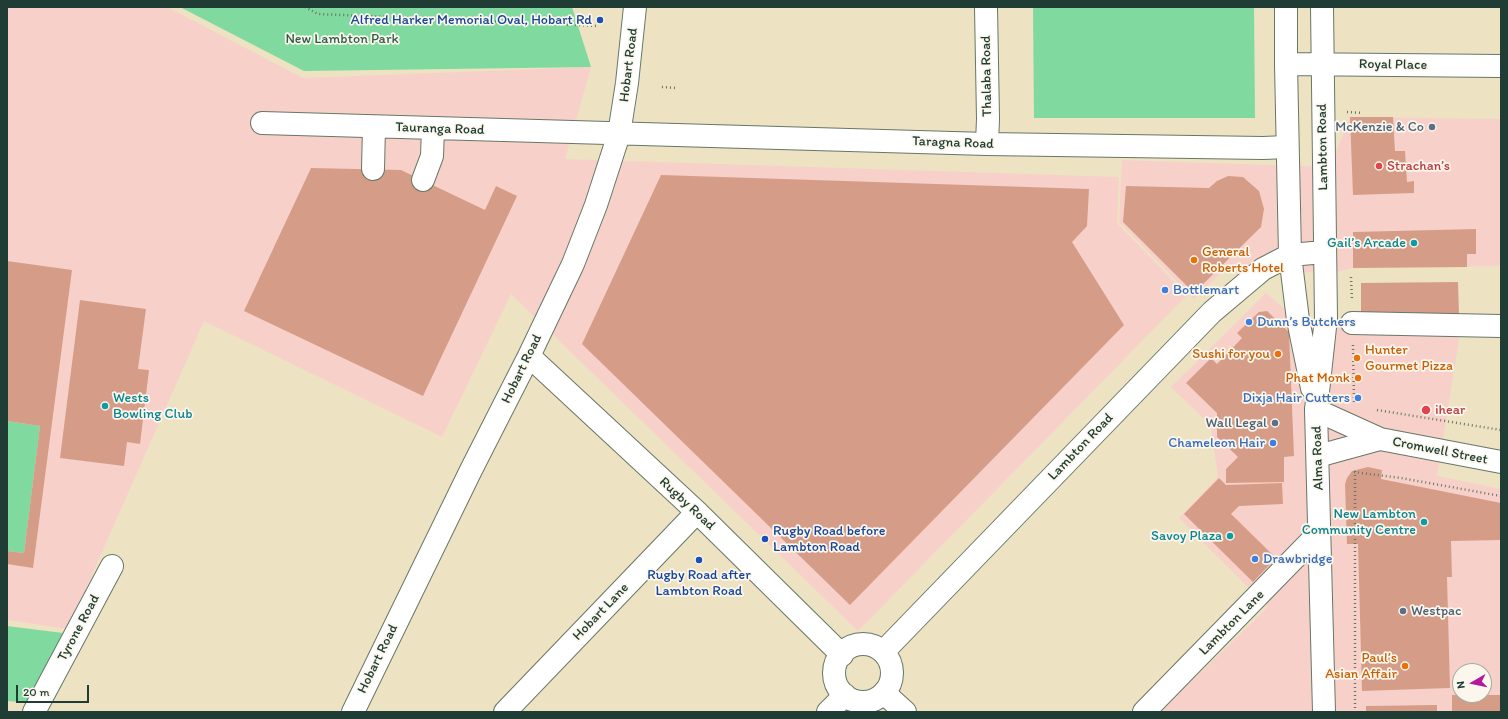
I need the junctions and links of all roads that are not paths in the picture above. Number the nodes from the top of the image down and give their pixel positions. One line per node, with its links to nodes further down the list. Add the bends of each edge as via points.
1 (986, 7): 12 (street, Thalaba Road)
2 (1286, 7): 5 (street)
3 (1322, 7): 6 (street, Lambton Road)
4 (634, 8): 11 (street, Hobart Road)
5 (1286, 64): 6 (street, Royal Place); 13 (street)
6 (1322, 64): 7 (street, Royal Place); 16 (street, Lambton Road)
7 (1501, 66)
8 (262, 123): 9 (street, Tauranga Road)
9 (374, 127): 10 (street, Tauranga Road); 14 (street)
10 (433, 129): 11 (street, Tauranga Road); 15 (street, via 432,156)
11 (619, 134): 12 (street, Taragna Road); 20 (street, Hobart Road, via 596,205 573,264)
12 (987, 144): 13 (street, Taragna Road)
13 (1287, 147): 17 (street)
14 (373, 169)
15 (424, 180)
16 (1324, 252): 17 (street, Lambton Road); 21 (street, Alma Road, via 1326,318)
17 (1290, 255): 21 (street, via 1298,320); 28 (street, Lambton Road, via 1263,269 1212,312)
18 (1352, 322): 19 (street)
19 (1501, 326)
20 (529, 356): 25 (street, Rugby Road); 33 (street, Hobart Road)
21 (1316, 410): 22 (street, Cromwell Street); 23 (street, Alma Road)
22 (1380, 439): 23 (street, Cromwell Street); 24 (street, Cromwell Street)
23 (1318, 456): 26 (street, Alma Road)
24 (1501, 462)
25 (697, 512): 29 (street, Rugby Road); 34 (street, Hobart Lane)
26 (1319, 533): 37 (street, Lambton Lane); 38 (street, Alma Road)
27 (112, 566): 32 (street, Tyrone Road)
28 (883, 652): 29 (street, via 862,645 848,649); 30 (street, via 888,658 892,672 889,687)
29 (842, 655): 31 (street, via 835,676 836,683)
30 (884, 693): 31 (street, via 872,701 865,702 858,702); 36 (street)
31 (845, 695): 35 (street)
32 (34, 712)
33 (353, 712)
34 (505, 712)
35 (828, 712)
36 (904, 712)
37 (1144, 712)
38 (1324, 712)

